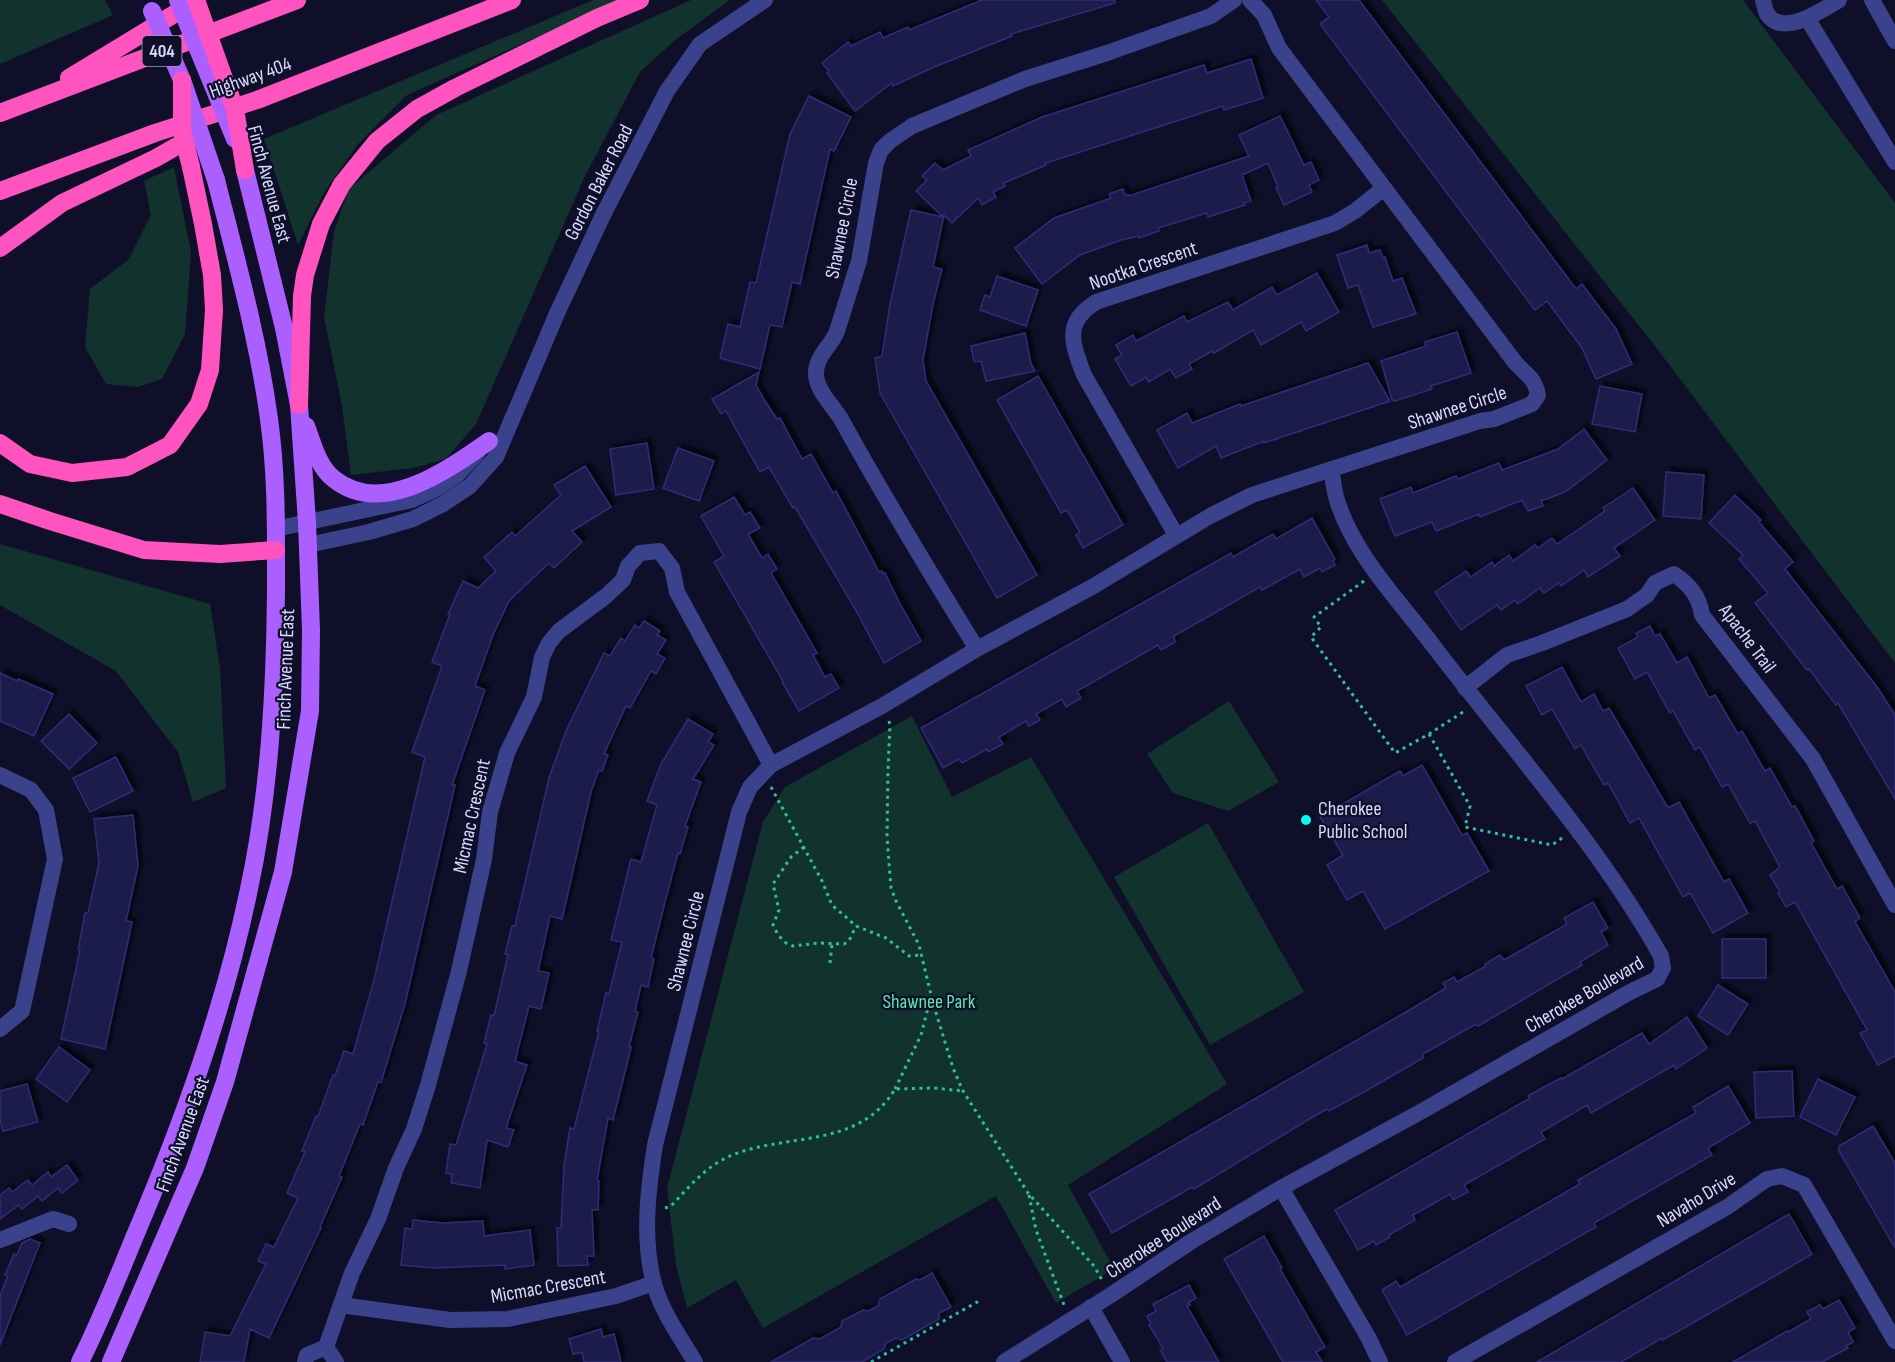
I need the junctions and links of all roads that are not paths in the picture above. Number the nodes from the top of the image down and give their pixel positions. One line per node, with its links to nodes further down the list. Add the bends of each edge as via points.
1 (147, 0): 15 (main road, Finch Avenue East, bridge)
2 (178, 0): 20 (main road, Finch Avenue East, bridge)
3 (197, 0): 17 (highway); 20 (highway, bridge, via 235,109)
4 (297, 0): 17 (highway, 404)
5 (512, 0): 16 (highway, Highway 404)
6 (640, 0): 24 (highway, via 454,88 417,109 377,141 342,184 321,224 305,275)
7 (765, 0): 25 (street, Gordon Baker Road, via 700,44 668,91 604,213)
8 (1234, 0): 35 (street, Shawnee Circle, via 1211,15 1025,79 912,126 881,150 873,174 859,261 834,339 819,357 816,378)
9 (1250, 0): 21 (street, Shawnee Circle, via 1264,15 1278,48)
10 (1763, 0): 13 (street, via 1767,14 1779,23)
11 (1872, 0): 14 (street)
12 (1835, 1): 13 (street)
13 (1807, 18): 19 (street)
14 (1895, 41)
15 (182, 80): 27 (highway, bridge, via 182,131 212,274 214,310 210,370 199,404 170,445 127,467 72,473 30,464); 31 (main road, Finch Avenue East, bridge, via 216,180 261,370 272,443)
16 (257, 100): 22 (highway, Highway 404); 23 (highway, via 156,158 62,202)
17 (27, 103): 18 (highway, 404)
18 (0, 112)
19 (1895, 162)
20 (245, 170): 24 (main road, Finch Avenue East)
21 (1384, 188): 28 (street, Shawnee Circle, via 1514,362 1529,374 1538,395 1532,404 1494,418); 32 (street, Nootka Crescent, via 1335,223 1096,302 1078,315 1072,334 1084,375)
22 (0, 191)
23 (0, 248)
24 (299, 405): 26 (main road, via 318,458 332,479 364,493 409,488 433,478); 30 (main road, Finch Avenue East)
25 (514, 417): 26 (street, Gordon Baker Road); 33 (street, Gordon Baker Road, via 496,457 470,486 443,504 413,519)
26 (489, 441): 30 (street, Gordon Baker Road, via 458,475 438,488 411,500)
27 (0, 443)
28 (1331, 470): 32 (street, Shawnee Circle, via 1252,495); 36 (street, Cherokee Boulevard, via 1336,497 1370,564)
29 (0, 504): 34 (highway, via 144,550 219,554)
30 (307, 522): 31 (street, Gordon Baker Road); 33 (main road, Finch Avenue East)
31 (275, 528): 34 (main road, Finch Avenue East)
32 (1176, 535): 35 (street, Shawnee Circle, via 1092,587)
33 (308, 545): 34 (main road); 50 (main road, Finch Avenue East, via 310,711 283,872 225,1082 195,1168)
34 (276, 550): 49 (main road, Finch Avenue East, via 272,730 250,889 213,1032 192,1094)
35 (977, 649): 37 (street, Shawnee Circle, via 882,706)
36 (1465, 688): 39 (street, Apache Trail, via 1507,655 1627,609 1647,595 1655,583 1674,574 1692,589 1702,615 1814,759); 41 (street, Cherokee Boulevard, via 1616,883 1661,956 1663,968 1658,979)
37 (771, 765): 44 (street, Shawnee Circle, via 750,787 739,812 655,1145 647,1210); 45 (street, Micmac Crescent, via 677,592 672,568 659,551 640,553 628,566 623,580 549,643 534,697 507,753 490,812 473,909 428,1085)
38 (0, 775): 40 (street, via 31,790 46,810 55,859 22,1011)
39 (1895, 905)
40 (0, 1029)
41 (1281, 1188): 46 (street, Cherokee Boulevard); 56 (street)
42 (69, 1224): 43 (street, via 53,1219)
43 (0, 1240)
44 (654, 1283): 45 (street, Micmac Crescent, via 616,1296 508,1319 450,1320); 53 (street, Shawnee Circle, via 671,1324)
45 (341, 1305): 48 (street, Micmac Crescent)
46 (1091, 1307): 54 (street, Cherokee Boulevard); 55 (street)
47 (1895, 1341): 57 (street, Navaho Drive, via 1804,1185 1782,1176 1767,1179 1727,1207)
48 (326, 1347): 51 (street, via 307,1355); 52 (street)
49 (81, 1362)
50 (111, 1362)
51 (305, 1362)
52 (336, 1362)
53 (695, 1362)
54 (1004, 1362)
55 (1122, 1362)
56 (1380, 1362)
57 (1455, 1362)

